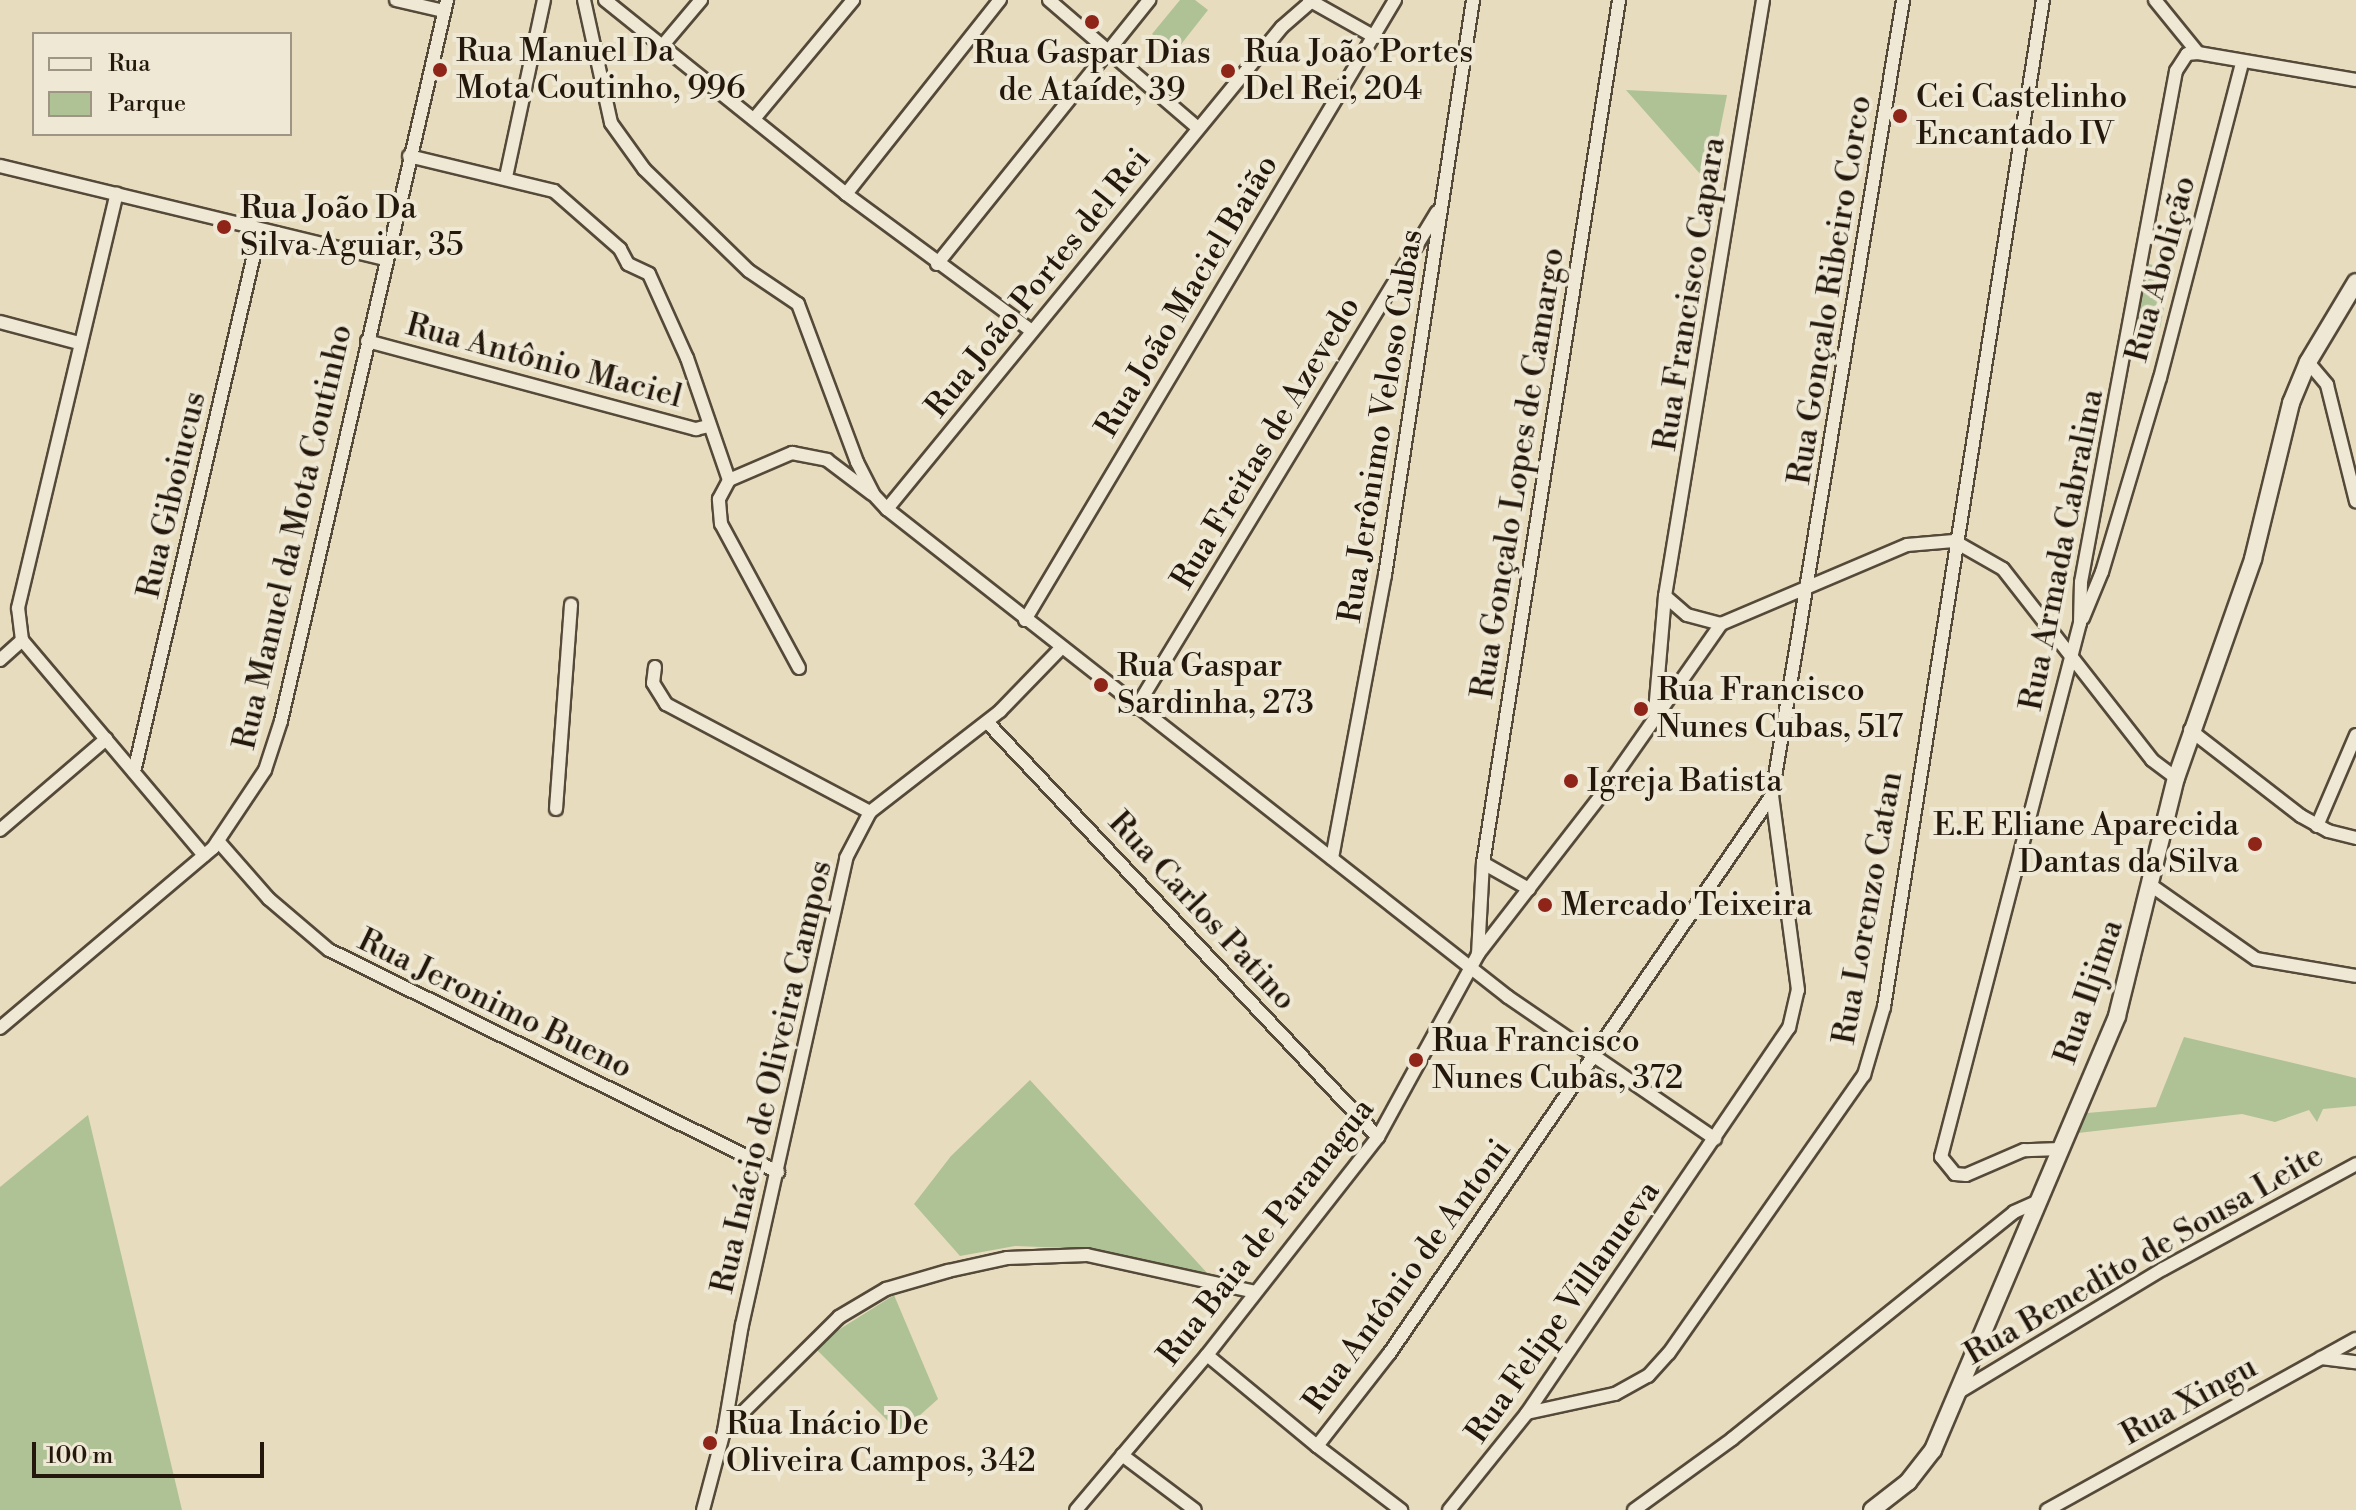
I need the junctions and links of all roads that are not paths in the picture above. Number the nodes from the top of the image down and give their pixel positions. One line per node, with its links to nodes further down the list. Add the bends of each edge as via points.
1 (396, 0): 18 (street)
2 (544, 0): 29 (street)
3 (584, 0): 44 (street, via 611,123 644,169 749,271 798,304)
4 (605, 0): 20 (street)
5 (701, 0): 20 (street)
6 (853, 0): 25 (street)
7 (1000, 0): 31 (street)
8 (1049, 0): 21 (street)
9 (1149, 0): 21 (street)
10 (1395, 0): 19 (street, Rua João Maciel Baião)
11 (1473, 0): 32 (street, Rua Jerônimo Veloso Cubas)
12 (1619, 0): 77 (street, Rua Gonçalo Lopes de Camargo)
13 (1763, 0): 49 (street, Rua Francisco Capara)
14 (1903, 0): 48 (street, Rua Gonçalo Ribeiro Corco)
15 (2043, 0): 47 (street, Rua Lorenzo Catan)
16 (2155, 0): 22 (street)
17 (1310, 1): 19 (street, Rua João Portes del Rei); 26 (street, Rua João Portes del Rei, via 1294,13)
18 (446, 6): 27 (street, Rua Manuel da Mota Coutinho)
19 (1373, 36): 51 (street, Rua João Maciel Baião)
20 (663, 45): 25 (street)
21 (1107, 51): 26 (street); 35 (street)
22 (2198, 53): 23 (street); 52 (street, Rua Armada Cabralina, via 2187,54 2176,71 2081,582)
23 (2242, 64): 24 (street); 52 (street, Rua Abolição, via 2160,378 2102,572)
24 (2356, 80)
25 (754, 119): 31 (street)
26 (1198, 128): 38 (street, Rua João Portes del Rei)
27 (409, 156): 29 (street); 34 (street, Rua Manuel da Mota Coutinho)
28 (0, 166): 30 (street)
29 (506, 177): 42 (street, via 561,195 576,215 620,249 628,264 654,280)
30 (117, 194): 33 (street); 40 (street)
31 (846, 194): 35 (street)
32 (1441, 206): 60 (street, Rua Freitas de Azevedo); 76 (street, Rua Jerônimo Veloso Cubas, via 1358,736)
33 (260, 229): 34 (street); 66 (street, Rua Giboiucus)
34 (385, 259): 39 (street, Rua Manuel da Mota Coutinho)
35 (937, 264): 38 (street)
36 (2356, 282): 41 (main road, Rua Iljima)
37 (0, 322): 40 (street)
38 (1032, 331): 46 (street, Rua João Portes del Rei)
39 (367, 341): 42 (street, Rua Antônio Maciel, via 696,429); 74 (street, Rua Manuel da Mota Coutinho, via 281,721 265,770)
40 (79, 343): 54 (street, via 18,608)
41 (2308, 362): 45 (street, via 2327,385); 63 (main road, Rua Iljima, via 2291,403 2253,559)
42 (708, 426): 43 (street)
43 (729, 480): 44 (street, via 770,458 799,454 827,460); 59 (street, via 719,499 721,524)
44 (873, 494): 46 (street)
45 (2356, 501)
46 (887, 509): 51 (street)
47 (1954, 541): 48 (street, via 1907,545); 56 (street, via 2003,569); 97 (street, Rua Lorenzo Catan, via 1884,1007 1864,1075 1687,1329 1648,1376 1615,1394)
48 (1807, 589): 53 (street); 68 (street, Rua Gonçalo Ribeiro Corco)
49 (1665, 596): 53 (street, via 1687,615); 61 (street, Rua Francisco Capara)
50 (571, 605): 69 (street)
51 (1025, 620): 55 (street)
52 (2080, 623): 56 (street, Rua Armada Cabralina)
53 (1721, 624): 61 (street, Rua Baia de Paranagua)
54 (22, 640): 57 (street); 65 (street)
55 (1061, 648): 60 (street); 62 (street, Rua Inácio de Oliveira Campos)
56 (2072, 657): 67 (street, via 2152,760); 87 (street, Rua Armada Cabralina, via 1941,1157 1945,1166 1966,1175 2024,1150)
57 (0, 660)
58 (655, 667): 70 (street, via 653,683 666,704)
59 (799, 668)
60 (1136, 708): 76 (street)
61 (1655, 716): 79 (street, Rua Baia de Paranagua)
62 (987, 722): 70 (street, Rua Inácio de Oliveira Campos); 85 (street, Rua Carlos Patino)
63 (2190, 730): 67 (main road, Rua Iljima); 71 (street)
64 (2356, 735): 71 (street)
65 (106, 739): 66 (street); 72 (street)
66 (134, 772): 75 (street)
67 (2176, 778): 78 (main road, Rua Iljima)
68 (1772, 795): 84 (street, Rua Antônio de Antoni); 86 (street, Rua Felipe Villanueva, via 1797,1010)
69 (556, 809)
70 (870, 812): 89 (street, Rua Inácio de Oliveira Campos, via 846,858 832,907)
71 (2317, 826): 73 (street)
72 (0, 830)
73 (2356, 838)
74 (218, 841): 75 (street, Rua Manuel da Mota Coutinho); 89 (street, Rua Jeronimo Bueno, via 269,899 329,950)
75 (204, 855): 83 (street, Rua Manuel da Mota Coutinho)
76 (1332, 858): 81 (street)
77 (1483, 863): 79 (street); 80 (street, Rua Gonçalo Lopes de Camargo)
78 (2152, 886): 82 (street, via 2256,959); 87 (main road, Rua Iljima, via 2117,1016)
79 (1529, 889): 80 (street, Rua Baia de Paranagua)
80 (1478, 954): 81 (street, Rua Baia de Paranagua)
81 (1469, 967): 84 (street); 85 (street, Rua Baia de Paranagua)
82 (2356, 976)
83 (0, 1028)
84 (1593, 1057): 86 (street); 99 (street, Rua Antônio de Antoni, via 1389,1354)
85 (1378, 1137): 91 (street, Rua Baia de Paranagua)
86 (1715, 1139): 97 (street, Rua Felipe Villanueva)
87 (2061, 1149): 90 (main road, Rua Iljima)
88 (2356, 1164): 96 (street, Rua Benedito de Sousa Leite, via 2163,1269)
89 (778, 1172): 98 (street, Rua Inácio de Oliveira Campos)
90 (2039, 1201): 96 (main road, Rua Iljima); 106 (street, via 2014,1212 1732,1439)
91 (1255, 1292): 93 (street, Rua Baia de Paranagua); 98 (street, via 1087,1255 1007,1258 948,1271 886,1289 839,1317)
92 (2356, 1339): 94 (street, Rua Xingu)
93 (1207, 1355): 99 (street, Rua Antônio de Antoni); 100 (street, Rua Baia de Paranagua)
94 (2321, 1358): 95 (street); 108 (street, Rua Xingu)
95 (2356, 1362)
96 (1959, 1392): 107 (main road, Rua Iljima, via 1933,1450 1908,1482)
97 (1527, 1413): 105 (street, Rua Felipe Villanueva)
98 (724, 1431): 101 (street, Rua Inácio de Oliveira Campos)
99 (1317, 1446): 104 (street)
100 (1122, 1455): 102 (street, Rua Baia de Paranagua); 103 (street)
101 (703, 1510)
102 (1076, 1510)
103 (1195, 1510)
104 (1401, 1510)
105 (1449, 1510)
106 (1634, 1510)
107 (1872, 1510)
108 (2047, 1510)

